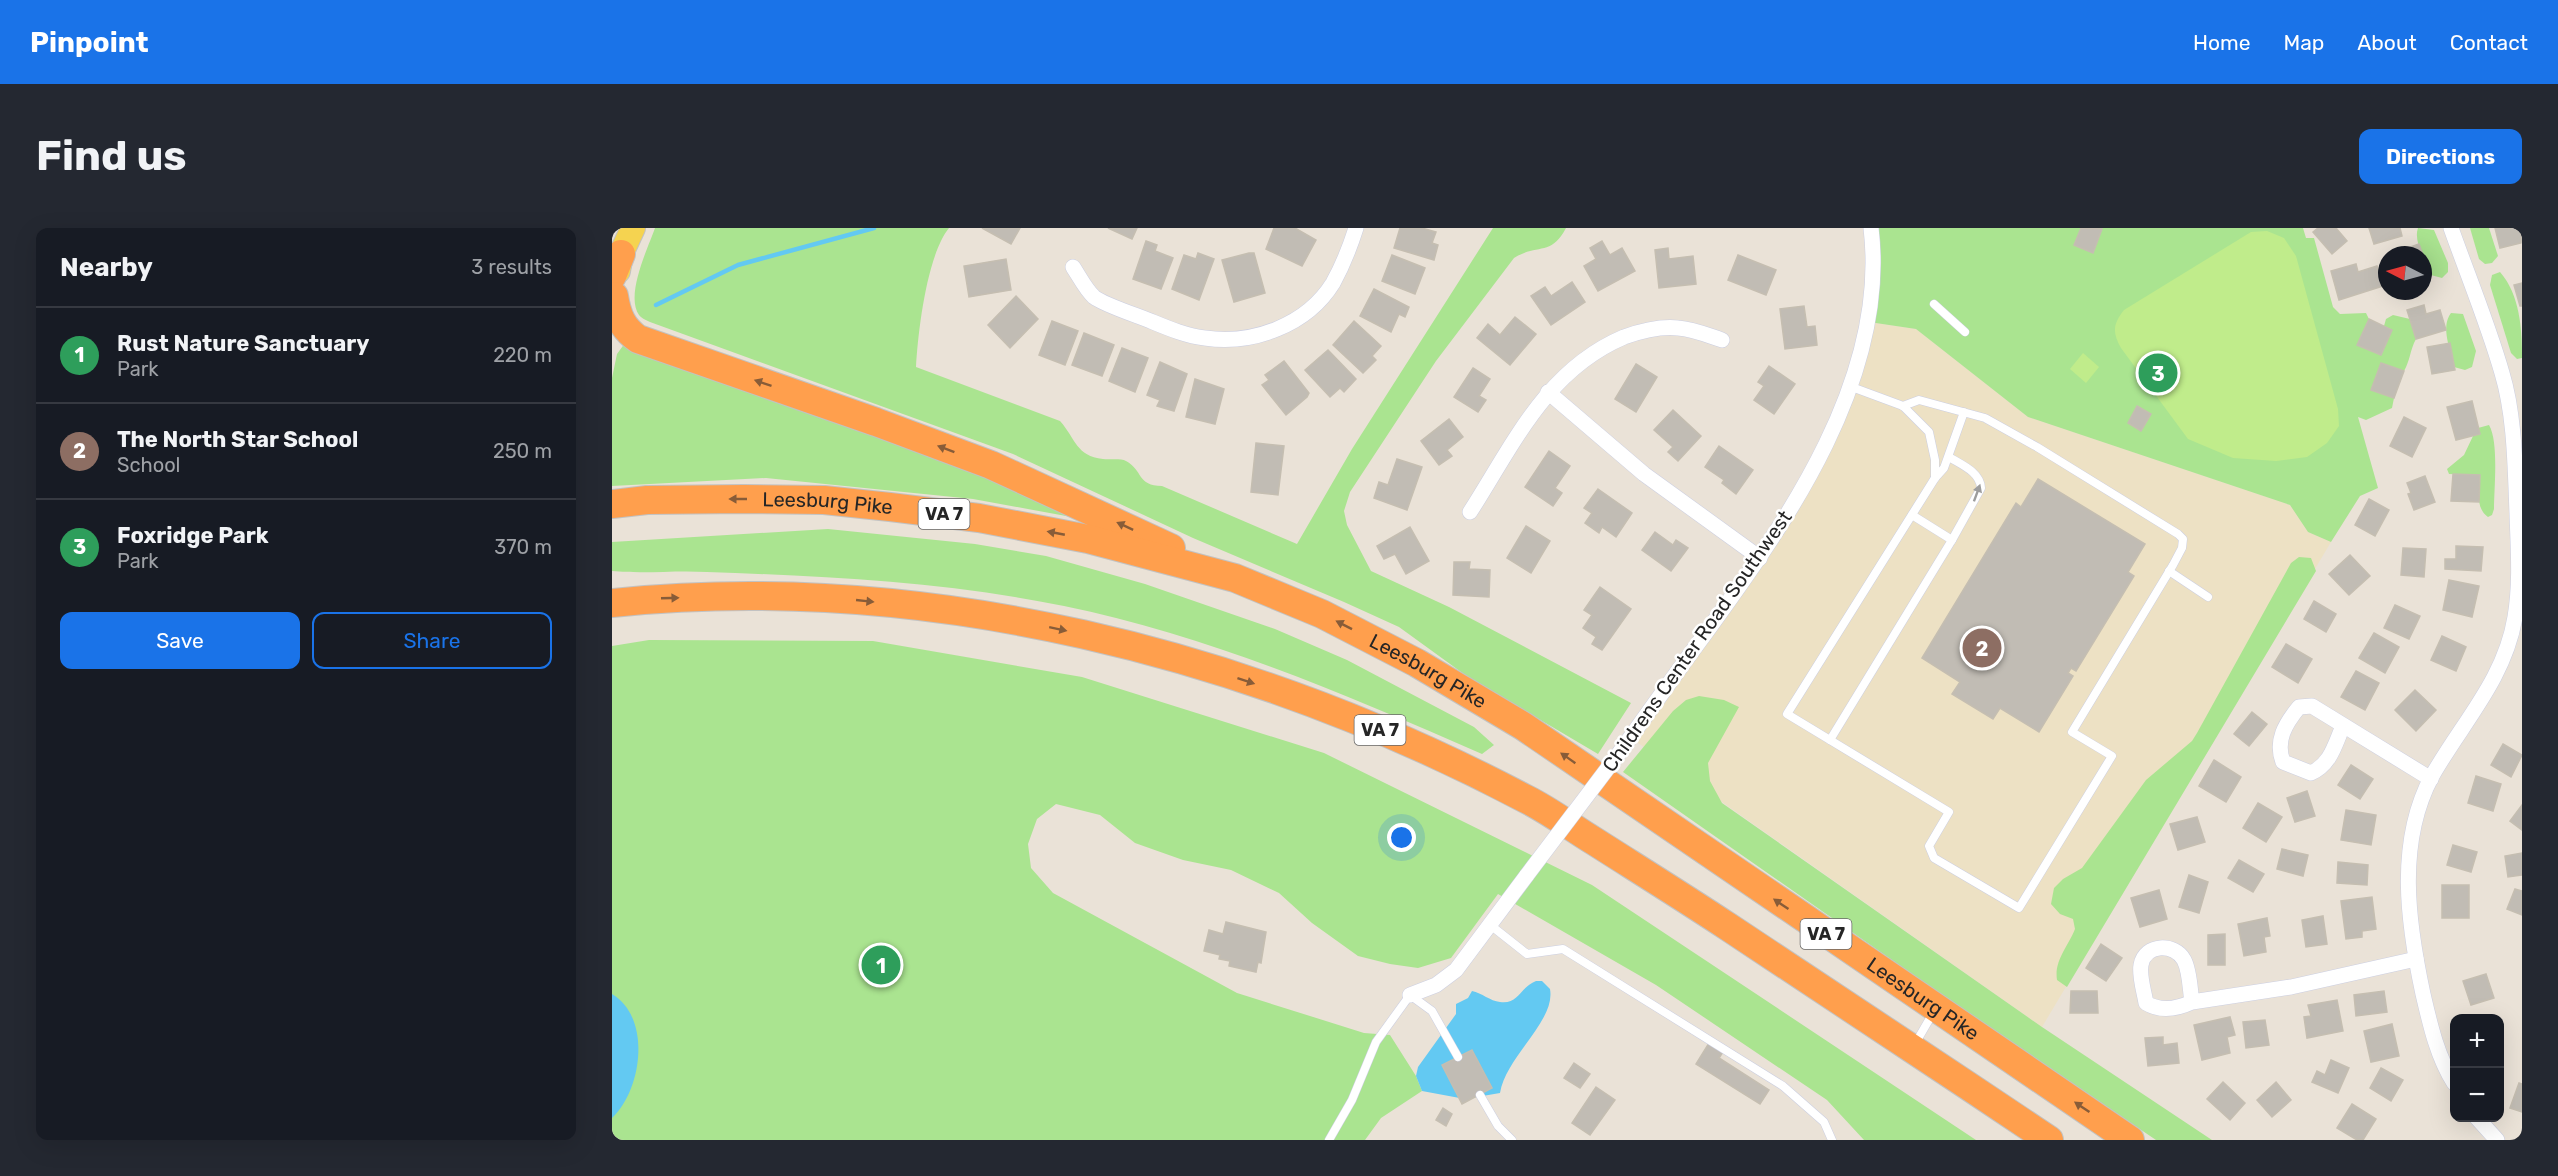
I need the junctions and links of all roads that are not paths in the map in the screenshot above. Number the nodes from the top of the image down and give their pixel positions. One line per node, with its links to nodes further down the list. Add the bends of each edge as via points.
1 (633, 228): 6 (main road)
2 (1356, 228): 5 (street, via 1332,285 1309,311 1281,328 1256,336 1206,338 1176,331 1094,297)
3 (1871, 228): 10 (street, Childrens Center Road Southwest, via 1869,322)
4 (2451, 228): 15 (street, via 2503,375)
5 (1073, 267)
6 (615, 282): 23 (highway, one-way to 6, via 991,465 638,339 620,321)
7 (1934, 304): 8 (lane)
8 (1965, 332)
9 (1722, 340): 11 (street, via 1660,327 1629,335 1587,356)
10 (1849, 386): 12 (lane); 21 (street, Childrens Center Road Southwest, via 1811,474)
11 (1548, 392): 18 (street); 21 (street, via 1644,474)
12 (1903, 406): 13 (lane, via 1919,400); 16 (lane, via 1929,432)
13 (1964, 412): 14 (lane); 22 (lane, via 1985,418 2037,447 2178,534 2183,539 2182,548)
14 (1949, 457): 16 (lane); 20 (lane, one-way to 14, via 1981,488 1976,474)
15 (2518, 458): 26 (street)
16 (1935, 478): 19 (lane)
17 (612, 504): 23 (highway, Leesburg Pike / VA 7, one-way to 17, via 1088,539 979,518 890,507 824,500 744,499)
18 (1470, 512)
19 (1912, 515): 20 (lane); 28 (lane, via 1787,714)
20 (1952, 540): 28 (lane)
21 (1760, 558): 30 (street, Childrens Center Road Southwest, bridge)
22 (2169, 571): 24 (lane); 28 (lane, via 2072,732 2112,756 2019,908 1934,858 1929,846 1949,812)
23 (1235, 578): 34 (highway, Leesburg Pike / VA 7, one-way to 23, via 1523,726 1417,663 1322,614)
24 (2208, 597)
25 (612, 603): 35 (highway, VA 7, one-way to 35, via 792,597 962,612 1102,639 1296,697 1408,741 1531,801)
26 (2519, 615): 29 (street, via 2499,670)
27 (2343, 726): 27 (street, via 2320,769 2312,773 2283,762 2278,750 2280,739 2299,707 2312,706); 29 (street)
28 (1830, 740)
29 (2431, 778): 31 (street, via 2416,822 2408,873)
30 (1489, 924): 32 (street, Childrens Center Road Southwest, via 1456,970 1436,985); 42 (lane, via 1527,954 1563,949 1783,1086 1824,1122)
31 (2416, 959): 33 (street, via 2291,987); 37 (street, via 2432,1031)
32 (1410, 995): 36 (lane, via 1432,1011); 40 (lane, via 1376,1042 1352,1100)
33 (2192, 1002)
34 (1936, 1009): 35 (lane); 44 (highway, Leesburg Pike / VA 7, one-way to 34)
35 (1913, 1048): 43 (highway, VA 7)
36 (1458, 1057)
37 (2450, 1075)
38 (1481, 1097): 41 (lane, via 1498,1126)
39 (2481, 1122): 45 (street)
40 (1329, 1140)
41 (1512, 1140)
42 (1832, 1140)
43 (2049, 1140)
44 (2130, 1140)
45 (2497, 1140)

